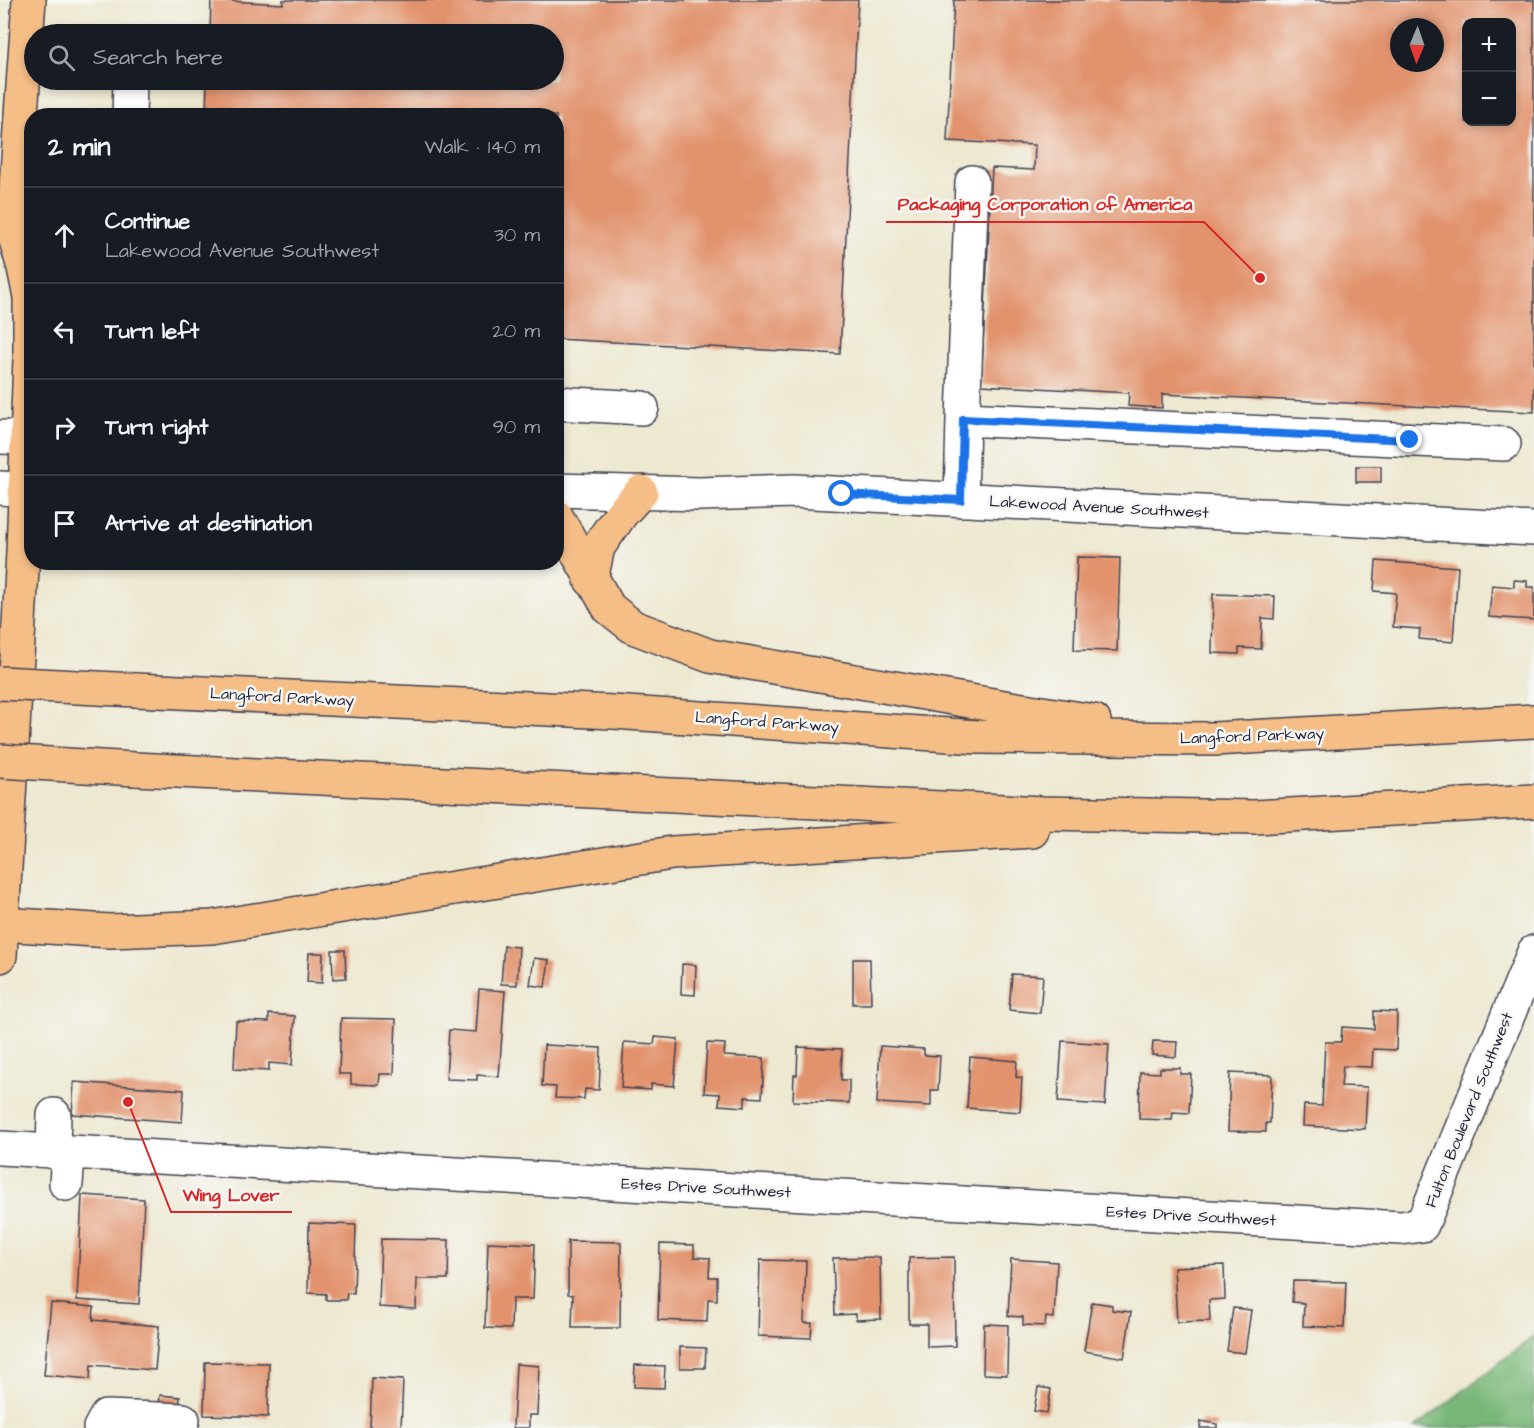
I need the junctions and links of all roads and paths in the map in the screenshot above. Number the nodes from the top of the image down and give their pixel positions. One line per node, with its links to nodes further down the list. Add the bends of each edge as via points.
1 (29, 0): 2 (main road)
2 (27, 24)
3 (24, 55): 7 (main road)
4 (130, 90): 5 (street)
5 (129, 108)
6 (972, 182): 12 (street)
7 (7, 243): 8 (main road)
8 (24, 268)
9 (24, 386): 13 (main road)
10 (564, 403): 11 (street)
11 (642, 408)
12 (963, 419): 14 (street); 18 (street)
13 (20, 437): 15 (main road)
14 (1504, 444)
15 (19, 489): 28 (main road)
16 (564, 490): 17 (street, Lakewood Avenue Southwest)
17 (640, 492): 18 (street, Lakewood Avenue Southwest, via 794,491); 21 (main road, via 598,547)
18 (961, 500): 19 (street, Lakewood Avenue Southwest)
19 (1534, 530)
20 (564, 531): 21 (main road)
21 (591, 580): 24 (main road, via 609,608 633,627 710,657)
22 (0, 683): 24 (main road, Langford Parkway, bridge, via 613,712 978,737)
23 (1534, 720): 24 (main road, Langford Parkway)
24 (1214, 739)
25 (0, 761): 27 (main road, bridge, via 1043,813)
26 (1534, 801): 27 (main road)
27 (1255, 817): 29 (main road, via 672,853 212,927)
28 (2, 884): 29 (main road)
29 (1, 934)
30 (1534, 952): 34 (street, Fulton Boulevard Southwest, via 1422,1225)
31 (54, 1115): 33 (street)
32 (0, 1148): 33 (street, Estes Drive Southwest)
33 (62, 1163): 34 (street, Estes Drive Southwest)
34 (1411, 1227)
35 (183, 1420): 36 (street, via 106,1417)
36 (100, 1428)

